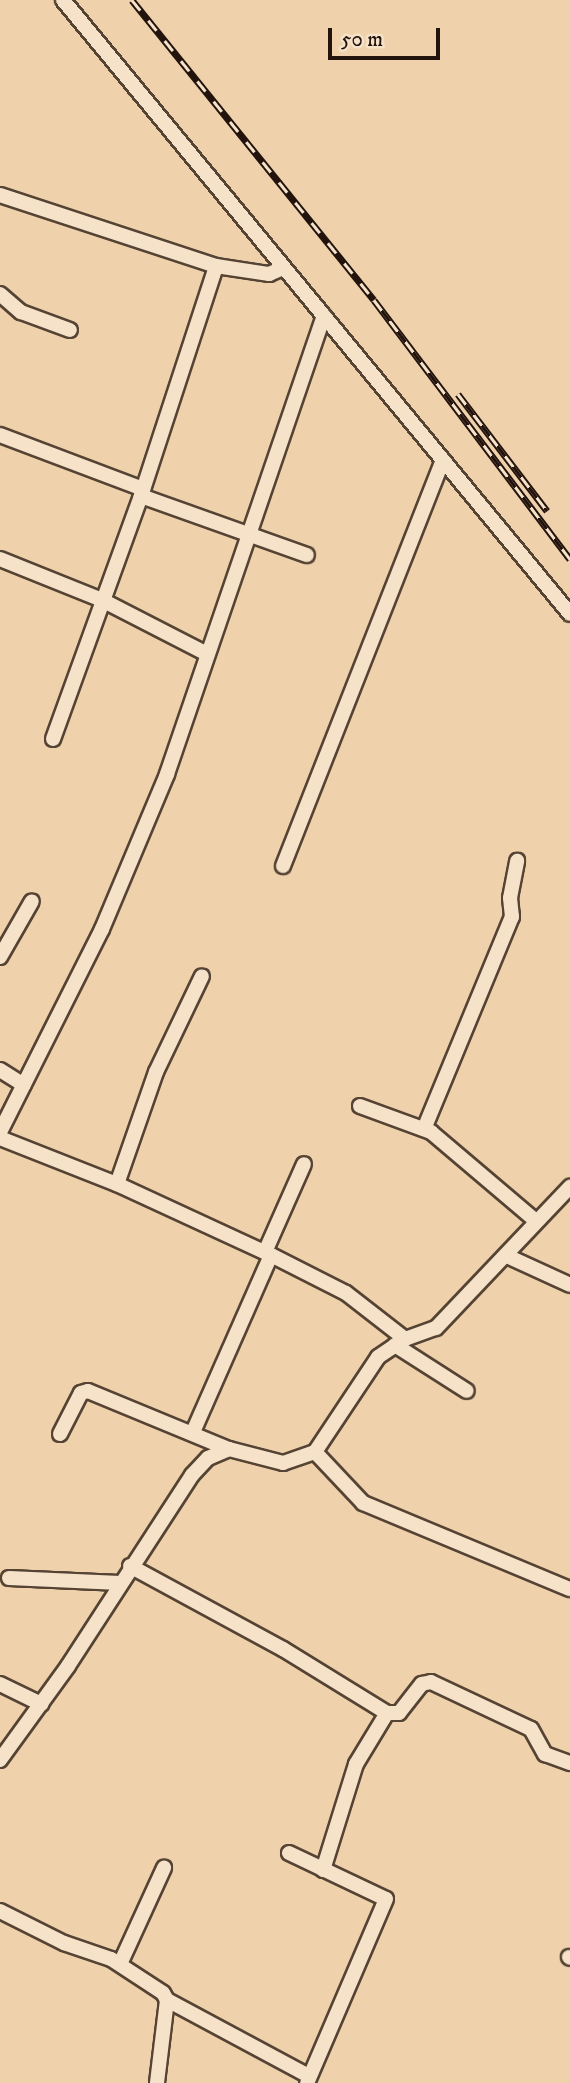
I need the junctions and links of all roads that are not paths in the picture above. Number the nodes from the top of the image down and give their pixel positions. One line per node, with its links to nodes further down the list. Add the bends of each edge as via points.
1 (63, 0): 4 (street)
2 (0, 195): 3 (street)
3 (216, 266): 4 (street, via 269,274); 10 (street)
4 (283, 268): 6 (street)
5 (0, 294): 7 (street, via 21,312)
6 (324, 316): 9 (street); 11 (street)
7 (69, 330)
8 (0, 435): 10 (street)
9 (443, 460): 15 (street); 19 (street)
10 (142, 492): 11 (street); 14 (street)
11 (249, 534): 12 (street); 16 (street)
12 (307, 555)
13 (0, 559): 14 (street)
14 (102, 600): 16 (street); 17 (street)
15 (570, 614)
16 (205, 653): 24 (street, via 167,774 102,929)
17 (53, 739)
18 (517, 862): 26 (street, via 510,898 512,917)
19 (283, 866)
20 (32, 901): 21 (street)
21 (0, 957)
22 (202, 976): 30 (street, via 156,1072)
23 (0, 1070): 24 (street)
24 (24, 1085): 27 (street)
25 (360, 1106): 26 (street)
26 (424, 1129): 32 (street)
27 (0, 1132)
28 (0, 1138): 30 (street)
29 (304, 1164): 33 (street)
30 (117, 1184): 33 (street)
31 (570, 1187): 32 (street)
32 (536, 1221): 34 (street)
33 (268, 1253): 36 (street, via 346,1293); 38 (street)
34 (507, 1255): 35 (street); 36 (street, via 436,1328)
35 (570, 1285)
36 (400, 1342): 37 (street); 41 (street, via 378,1357)
37 (467, 1391)
38 (193, 1432): 39 (street, via 84,1391); 40 (street)
39 (60, 1434)
40 (229, 1449): 41 (street, via 282,1463); 42 (street, via 208,1458 192,1475)
41 (315, 1452): 45 (street, via 363,1503)
42 (130, 1566): 44 (street); 48 (street, via 284,1649)
43 (9, 1578): 44 (street)
44 (120, 1583): 47 (street)
45 (570, 1589)
46 (0, 1684): 47 (street)
47 (41, 1704): 49 (street)
48 (387, 1713): 50 (street, via 399,1713 422,1684 431,1682 531,1730 545,1754); 53 (street, via 356,1764)
49 (0, 1760)
50 (570, 1763)
51 (289, 1853): 53 (street)
52 (164, 1868): 55 (street)
53 (323, 1870): 57 (street, via 386,1899)
54 (0, 1911): 55 (street)
55 (120, 1964): 56 (street)
56 (167, 2000): 57 (street); 58 (street)
57 (308, 2080)
58 (157, 2083)

